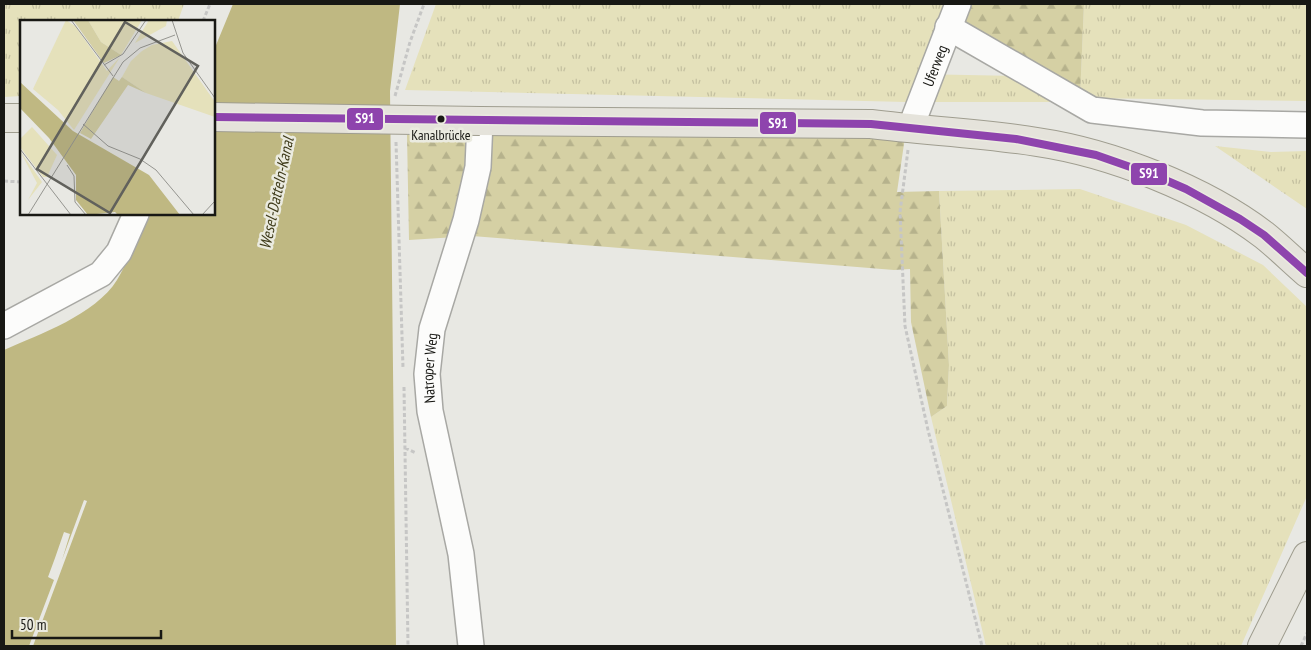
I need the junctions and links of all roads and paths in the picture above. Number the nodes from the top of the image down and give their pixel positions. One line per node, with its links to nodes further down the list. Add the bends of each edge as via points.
1 (210, 4): 4 (path)
2 (424, 4): 6 (path)
3 (958, 4): 5 (street, Uferweg)
4 (203, 20)
5 (948, 27): 11 (street, via 1092,110 1202,123); 12 (street, Uferweg)
6 (395, 99)
7 (215, 117): 10 (main road, bridge)
8 (4, 118): 9 (main road)
9 (20, 118)
10 (480, 121): 12 (main road, via 871,124); 24 (street, Natroper Weg, via 478,167 466,220 432,329 427,374 430,412 461,554)
11 (1307, 125)
12 (910, 129): 17 (main road, via 1040,142 1147,172 1203,197 1264,235); 25 (path, via 900,212 905,326)
13 (396, 133): 19 (path)
14 (4, 181): 15 (path)
15 (20, 182)
16 (136, 215): 18 (street, via 119,252 100,274)
17 (1307, 273)
18 (4, 326)
19 (403, 370)
20 (404, 380): 23 (path)
21 (1307, 556): 26 (main road)
22 (1307, 633): 27 (path)
23 (408, 646)
24 (471, 646)
25 (982, 646)
26 (1262, 646)
27 (1301, 646)

